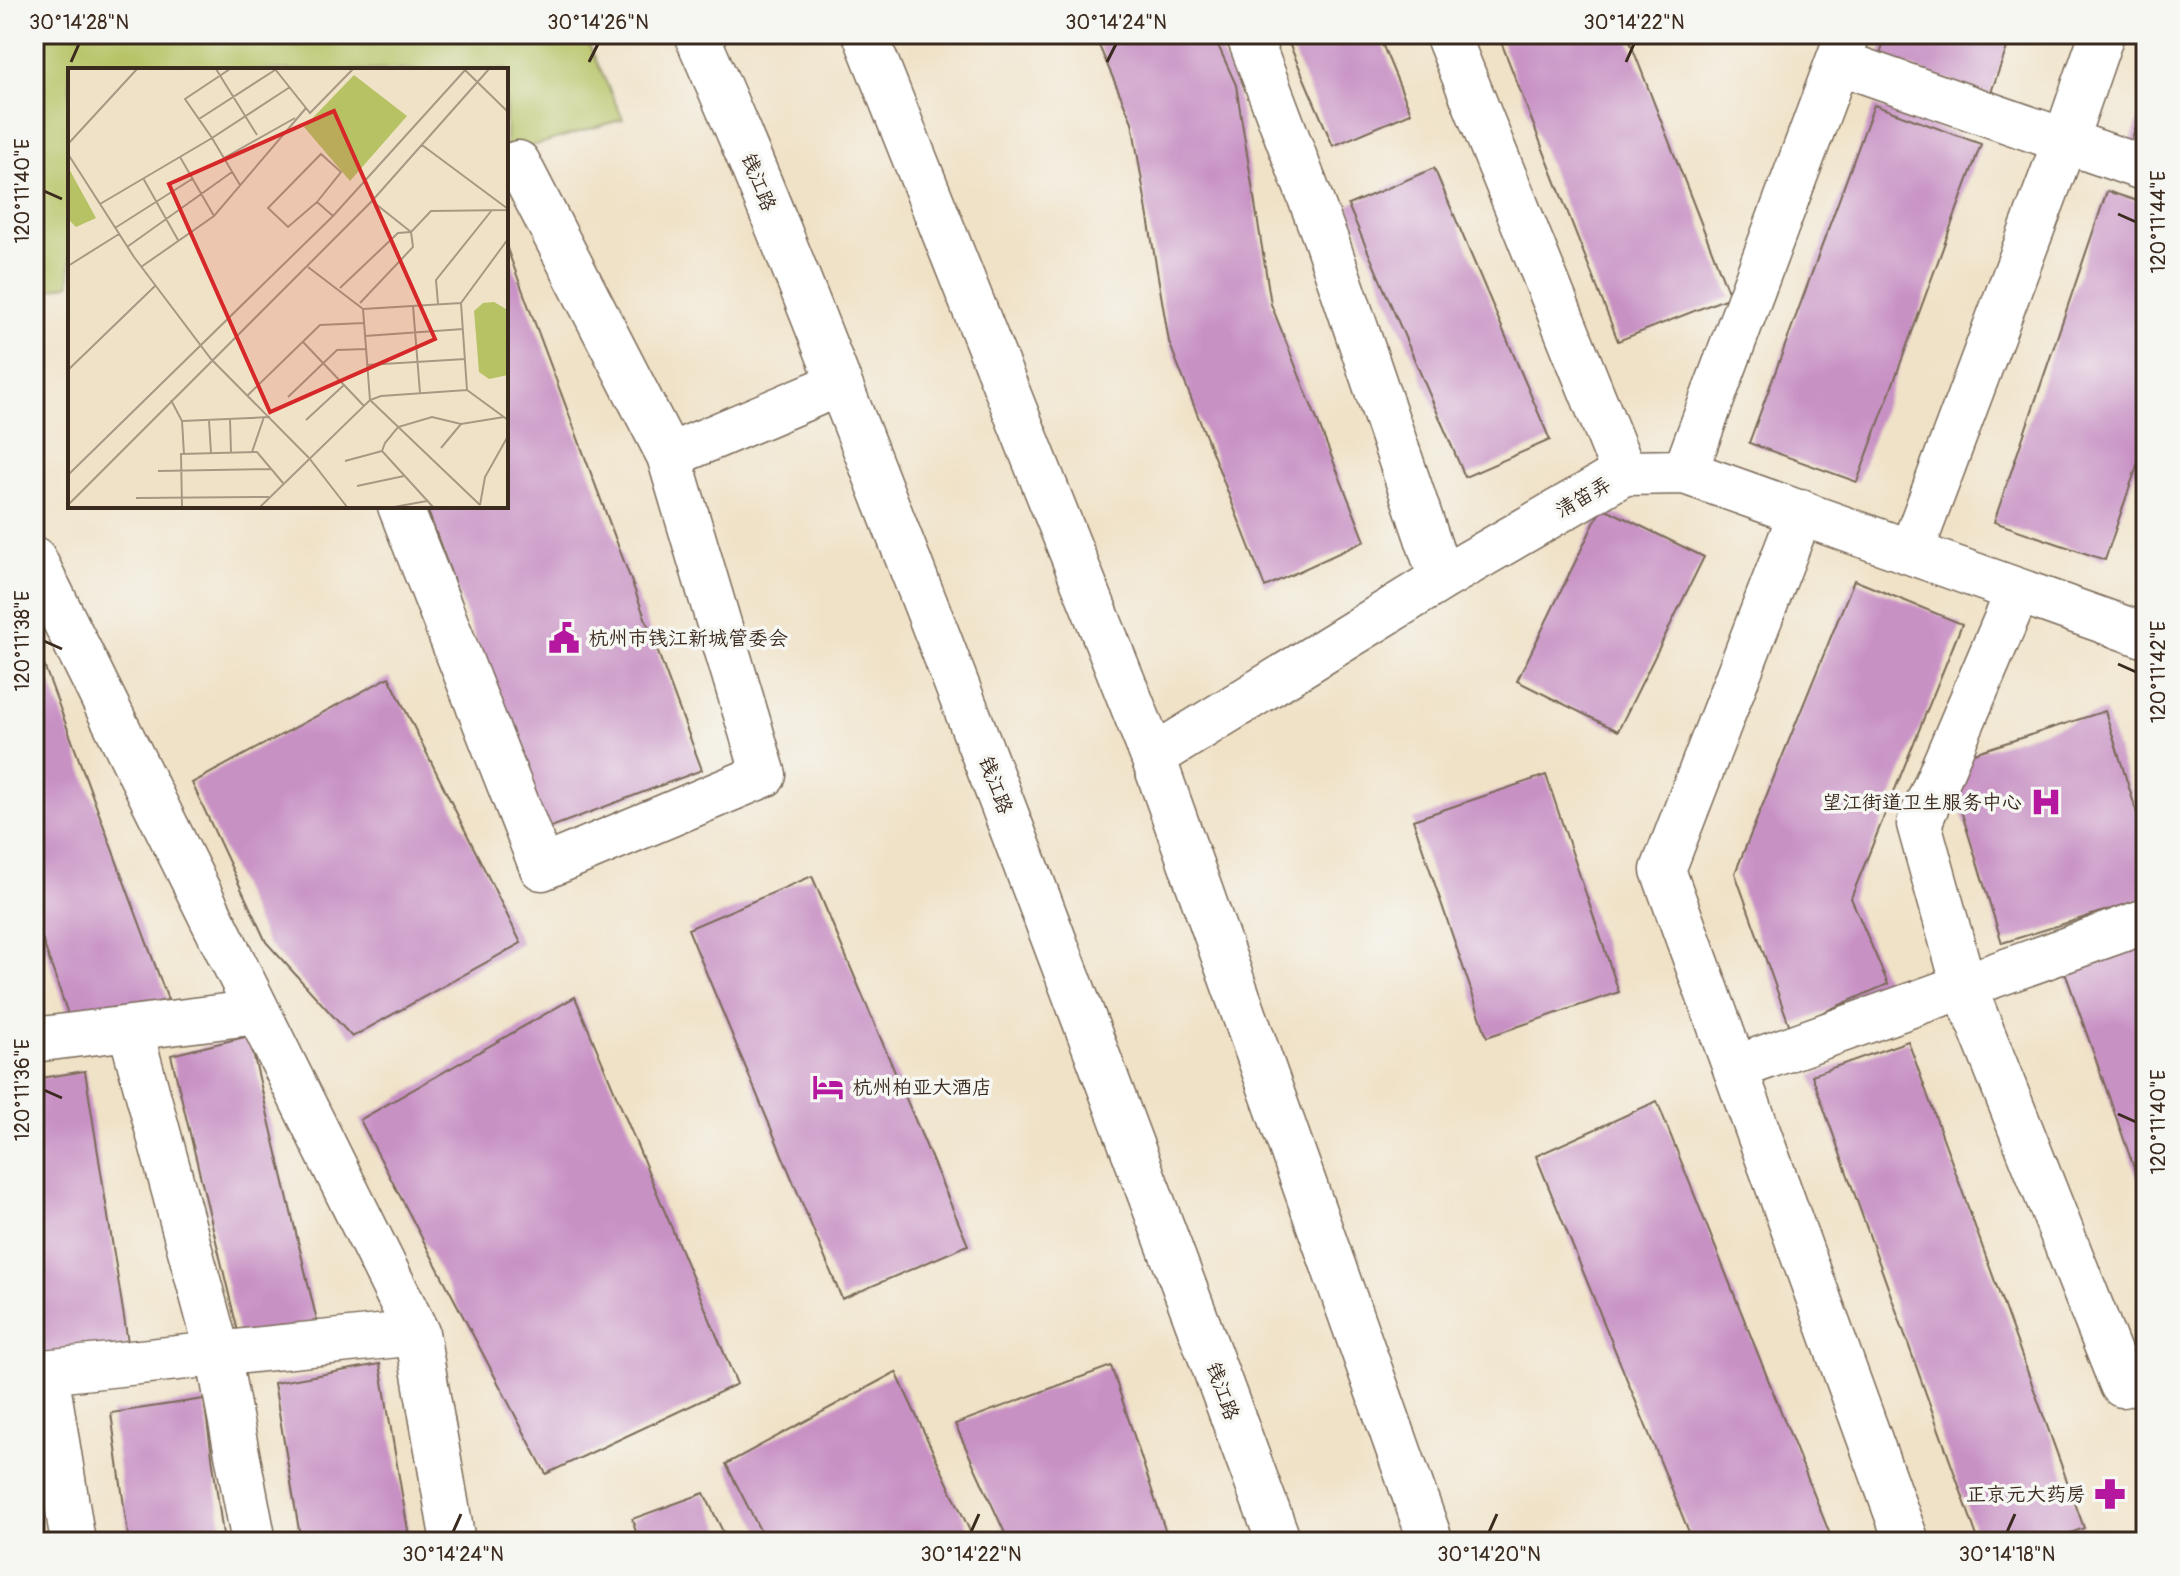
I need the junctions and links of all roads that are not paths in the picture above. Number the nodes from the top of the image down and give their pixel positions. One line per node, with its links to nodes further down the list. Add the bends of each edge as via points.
1 (696, 34): 10 (main road, 钱江路)
2 (865, 34): 21 (main road)
3 (1248, 34): 18 (main road, via 1326,240)
4 (1447, 34): 13 (main road)
5 (2102, 34): 7 (main road)
6 (1843, 48): 7 (main road); 12 (main road)
7 (2065, 141): 9 (main road); 16 (main road)
8 (508, 167): 11 (main road, via 518,163)
9 (2146, 169)
10 (839, 384): 11 (main road); 35 (main road, 钱江路, via 1044,907)
11 (669, 456): 14 (main road, via 764,775 542,868)
12 (1685, 472): 13 (main road, 清笛弄); 15 (main road, 清笛弄)
13 (1624, 473): 18 (main road, 清笛弄)
14 (401, 508)
15 (1801, 512): 16 (main road, 清笛弄); 27 (main road, via 1663,870)
16 (1911, 552): 19 (main road, 清笛弄)
17 (34, 559): 24 (main road)
18 (1441, 579): 21 (main road, 清笛弄)
19 (2018, 591): 20 (main road, 清笛弄); 23 (main road, via 1919,824)
20 (2146, 636)
21 (1153, 757): 36 (main road)
22 (2146, 921): 23 (main road)
23 (1964, 986): 27 (main road); 31 (main road)
24 (258, 1012): 25 (main road); 28 (main road)
25 (130, 1028): 26 (main road); 29 (main road)
26 (34, 1040)
27 (1735, 1068): 37 (main road)
28 (417, 1333): 29 (main road); 34 (main road)
29 (218, 1354): 30 (main road); 33 (main road)
30 (40, 1372): 32 (main road)
31 (2122, 1385)
32 (73, 1542)
33 (254, 1542)
34 (453, 1542)
35 (1279, 1542)
36 (1431, 1542)
37 (1907, 1542)

